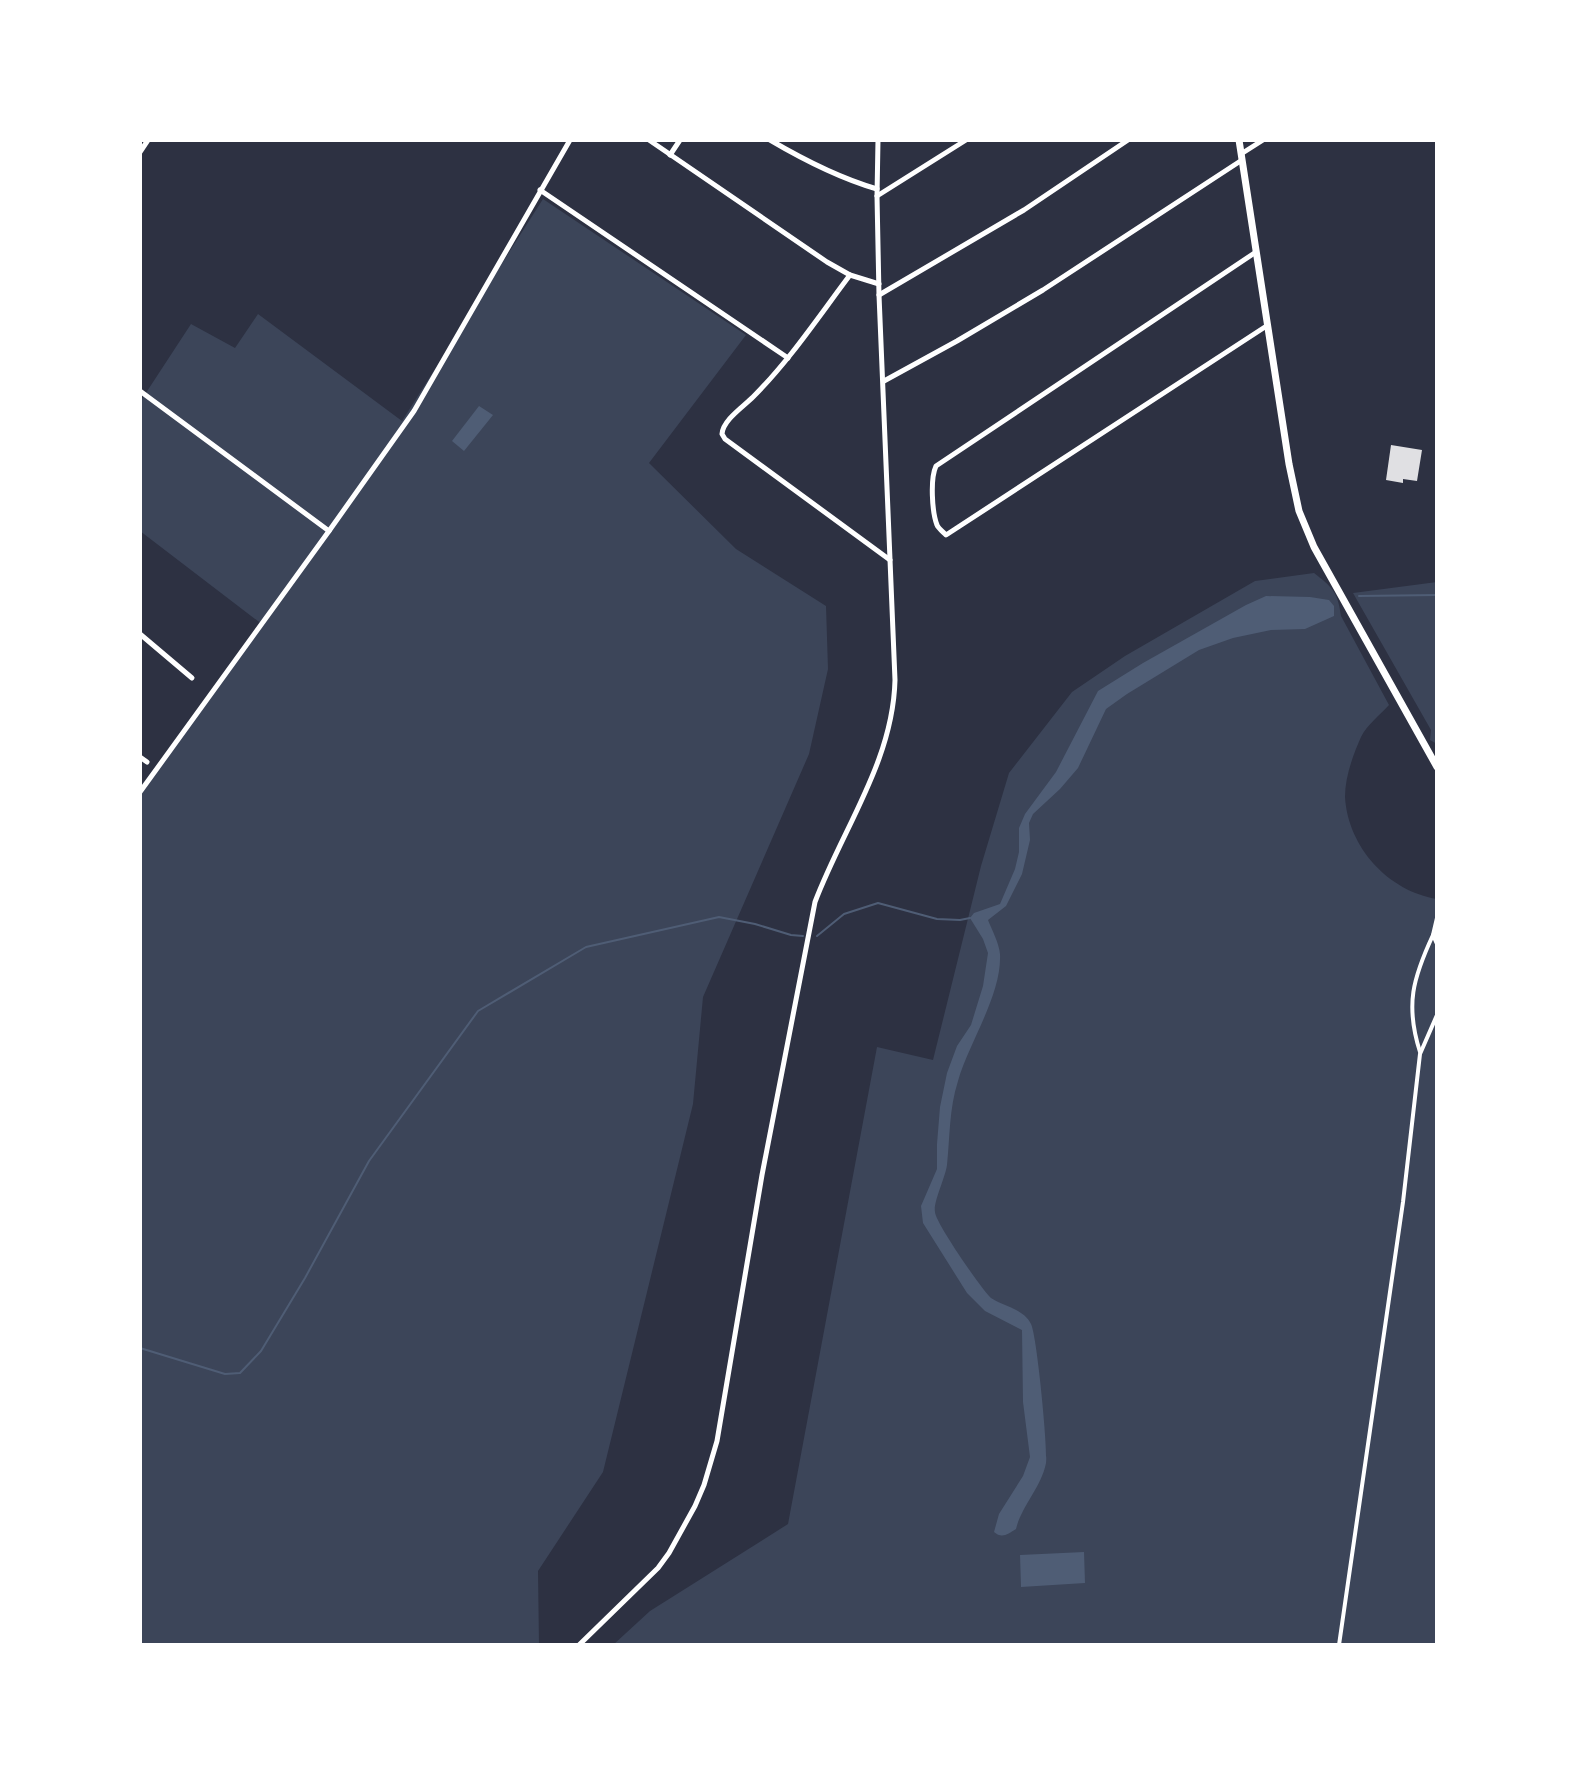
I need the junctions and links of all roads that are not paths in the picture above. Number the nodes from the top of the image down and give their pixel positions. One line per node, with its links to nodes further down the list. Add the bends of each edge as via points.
1 (148, 140): 11 (street)
2 (570, 140): 14 (street)
3 (649, 140): 12 (street)
4 (680, 140): 12 (street)
5 (770, 140): 15 (street)
6 (878, 140): 15 (street)
7 (966, 140): 15 (street)
8 (1128, 140): 19 (street, via 1024,210)
9 (1239, 140): 13 (main road)
10 (1263, 140): 13 (street)
11 (140, 152)
12 (670, 155): 17 (street)
13 (1242, 157): 16 (main road); 22 (street, via 1043,290)
14 (540, 190): 21 (street); 24 (street, via 414,411)
15 (877, 193): 18 (street)
16 (1256, 252): 20 (main road); 20 (street, via 936,466 932,491 937,527 946,535)
17 (850, 275): 18 (street); 21 (street)
18 (879, 284): 19 (street)
19 (879, 295): 22 (street)
20 (1268, 325): 30 (main road, via 1305,529)
21 (788, 358): 25 (street, via 724,425 725,439)
22 (884, 381): 25 (street)
23 (140, 391): 24 (street)
24 (329, 531): 31 (street)
25 (890, 560): 37 (street, via 894,703 872,779 815,902 709,1474 658,1568)
26 (140, 634): 27 (street)
27 (192, 678)
28 (140, 757): 29 (street)
29 (147, 762)
30 (1437, 767)
31 (140, 792)
32 (1437, 918): 33 (street)
33 (1433, 935): 34 (street); 36 (street, via 1413,985)
34 (1437, 944)
35 (1437, 1015): 36 (street)
36 (1420, 1054): 38 (street)
37 (579, 1645)
38 (1339, 1645)

